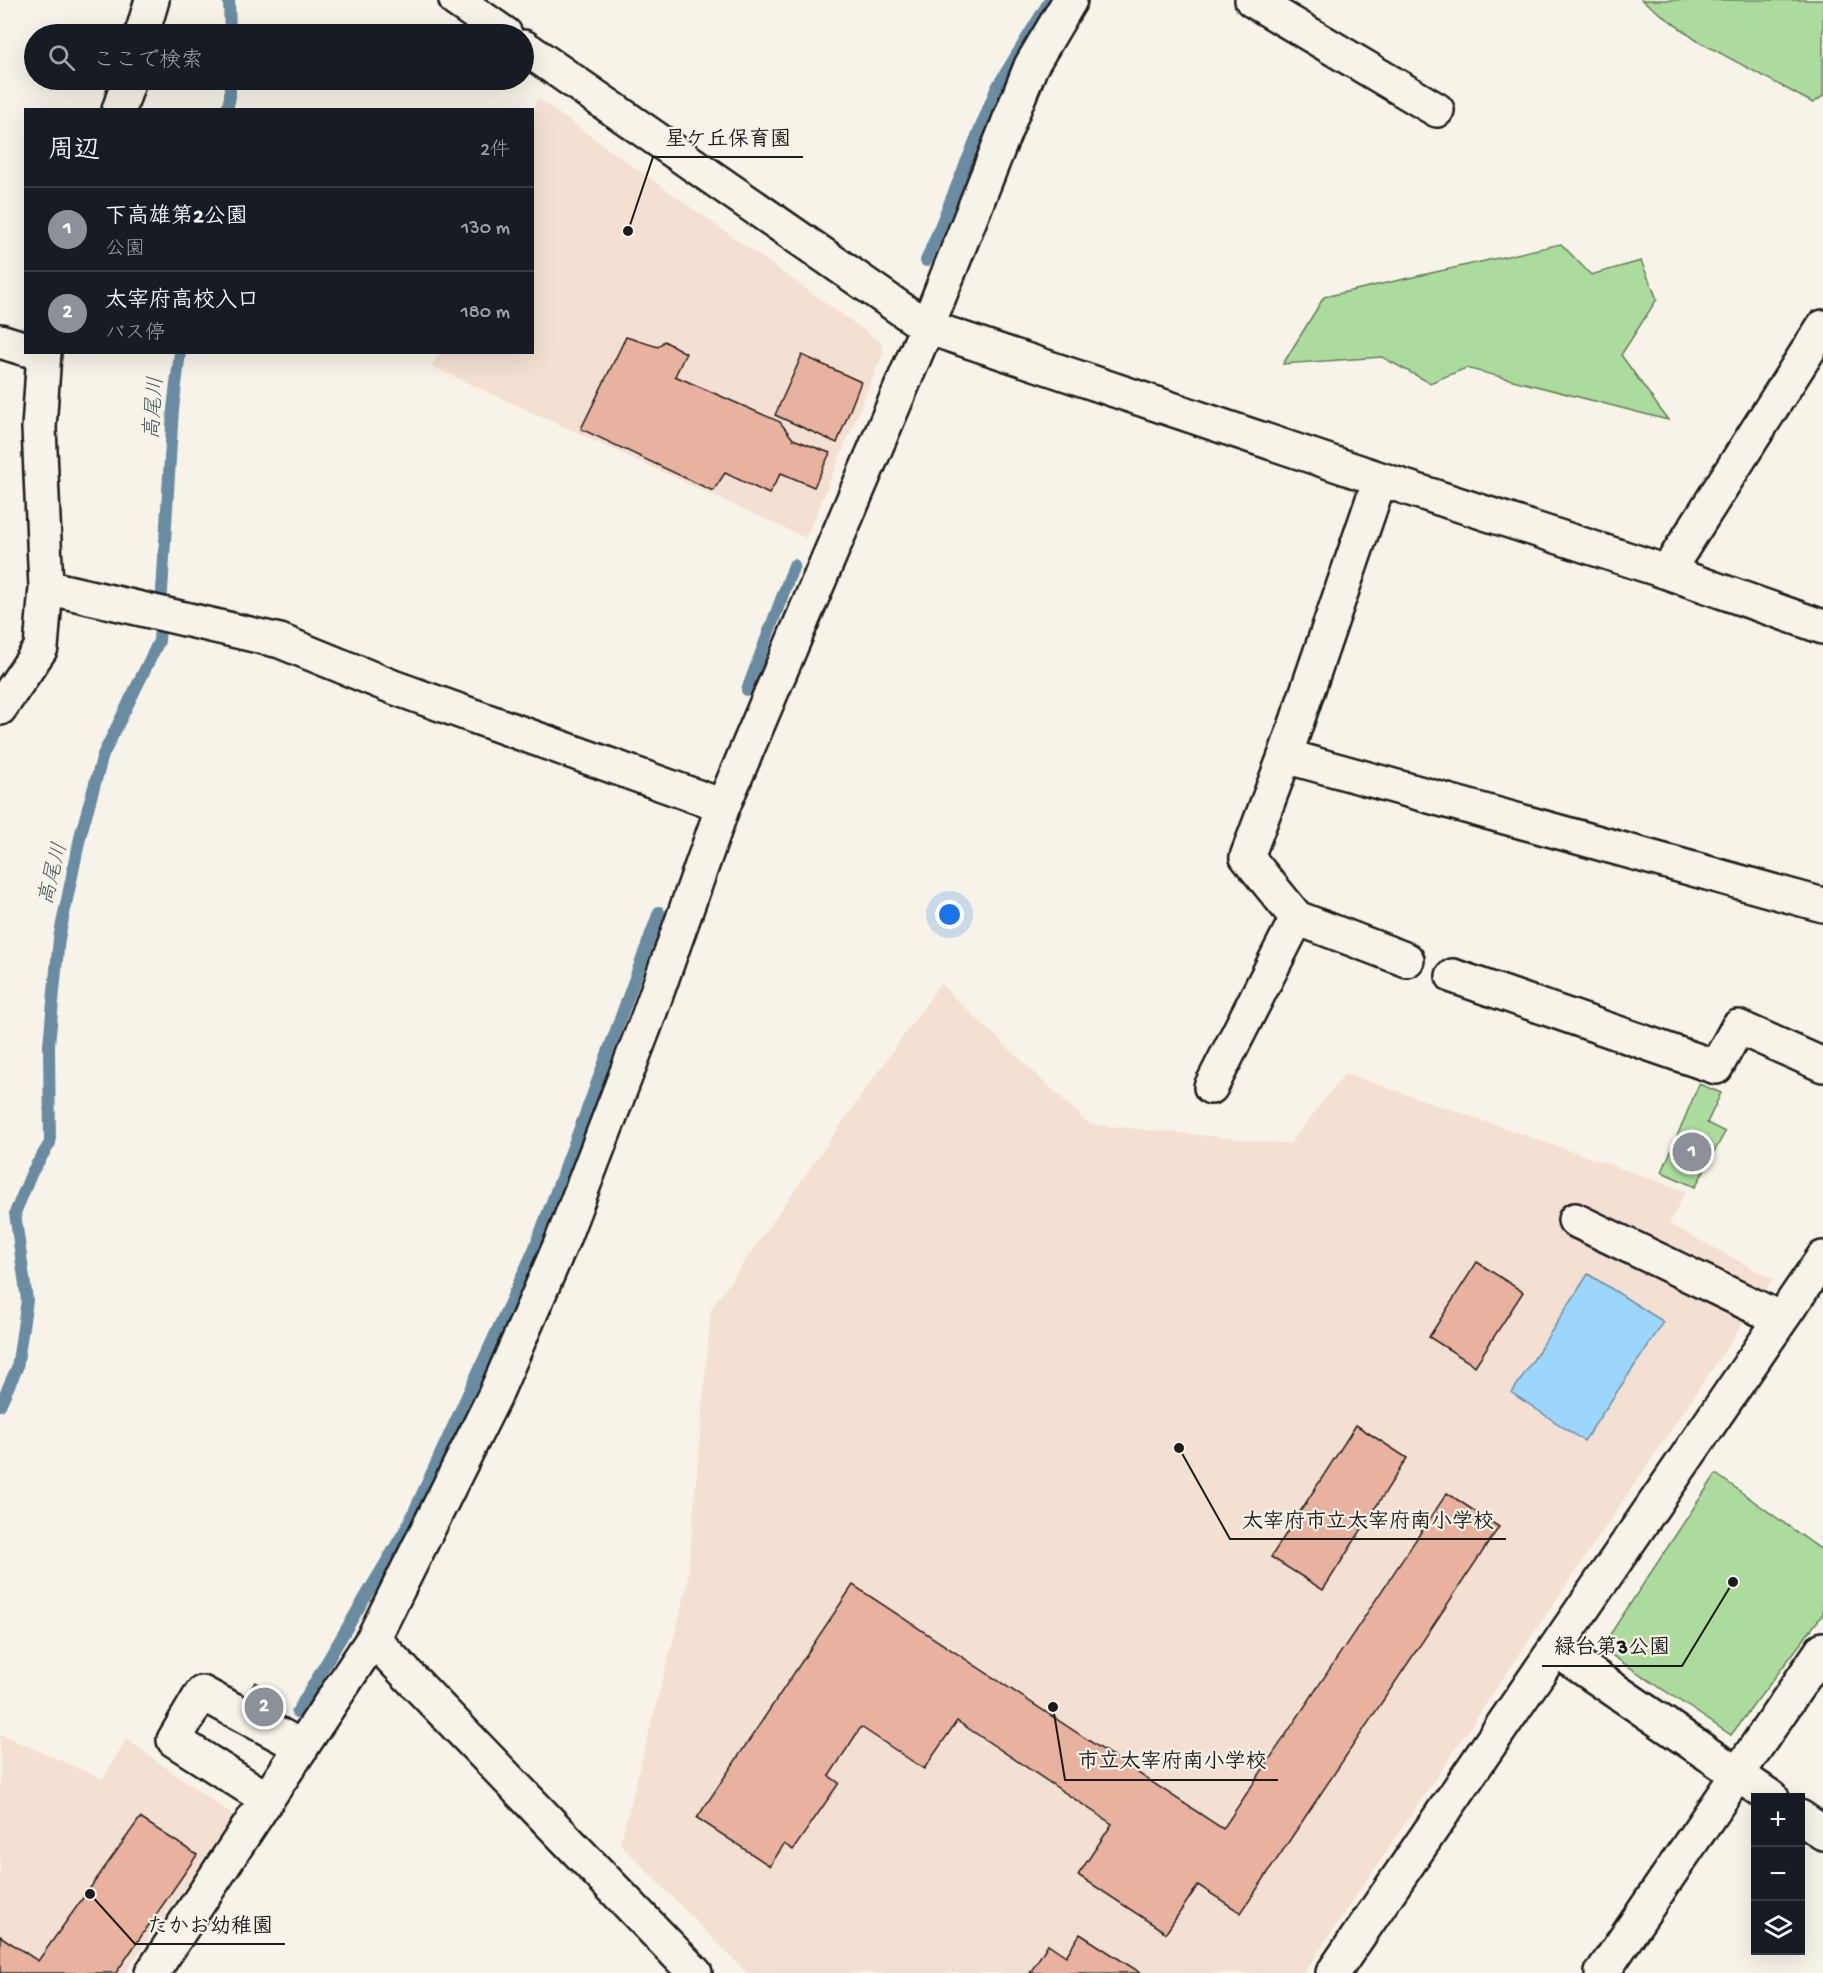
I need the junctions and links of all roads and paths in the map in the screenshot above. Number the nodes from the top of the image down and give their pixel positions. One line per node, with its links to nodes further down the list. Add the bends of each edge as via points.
1 (152, 0): 5 (street)
2 (456, 0): 6 (street)
3 (1070, 0): 11 (street, via 1031,66)
4 (1252, 0): 10 (street)
5 (145, 24)
6 (491, 24)
7 (534, 54): 11 (street)
8 (126, 90): 9 (street)
9 (120, 108)
10 (1437, 110)
11 (927, 327): 16 (street); 22 (street)
12 (1823, 327): 17 (street)
13 (0, 341): 14 (street)
14 (24, 348)
15 (37, 354): 18 (street)
16 (1380, 479): 17 (street); 21 (street)
17 (1667, 572): 19 (street)
18 (46, 587): 20 (street, via 41,648); 22 (street, via 280,641 393,687)
19 (1823, 627)
20 (0, 708)
21 (1285, 756): 23 (street); 24 (street, via 1247,856)
22 (723, 806): 32 (street, via 647,1020 557,1252 495,1395)
23 (1823, 905)
24 (1297, 918): 25 (street); 28 (street)
25 (1407, 960)
26 (1453, 976): 27 (street, via 1716,1067 1738,1027)
27 (1823, 1065)
28 (1211, 1087)
29 (1575, 1220): 31 (street)
30 (1823, 1258): 31 (street)
31 (1781, 1319): 33 (street)
32 (373, 1639): 35 (street); 42 (street)
33 (1555, 1649): 36 (street); 43 (street)
34 (1823, 1649): 36 (street)
35 (302, 1747): 38 (street); 38 (street, via 202,1693 174,1740)
36 (1737, 1774): 37 (street); 44 (street)
37 (1766, 1793)
38 (267, 1799): 41 (street)
39 (1805, 1820): 40 (street)
40 (1823, 1833)
41 (152, 1973)
42 (695, 1973)
43 (1333, 1973)
44 (1602, 1973)

